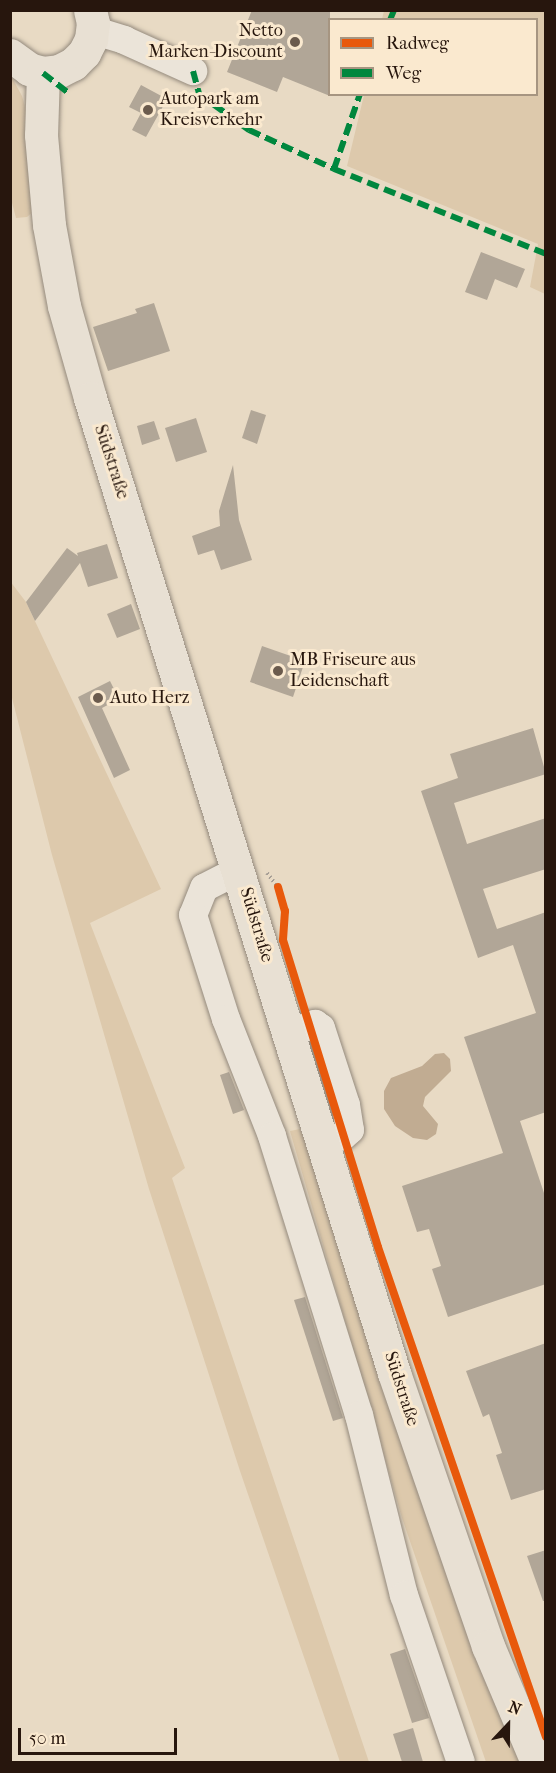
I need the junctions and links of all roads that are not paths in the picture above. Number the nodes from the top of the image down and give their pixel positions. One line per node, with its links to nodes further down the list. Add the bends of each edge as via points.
1 (91, 20): 3 (lane); 4 (main road, via 84,53 59,71)
2 (10, 55): 4 (main road, via 29,69)
3 (193, 71)
4 (43, 73): 5 (main road, Südstraße, via 43,172 64,306)
5 (238, 870): 6 (lane, via 204,888 193,915 226,1019 276,1147 359,1415 404,1595); 7 (main road, Südstraße, via 394,1373 488,1646)
6 (461, 1762)
7 (537, 1762)

